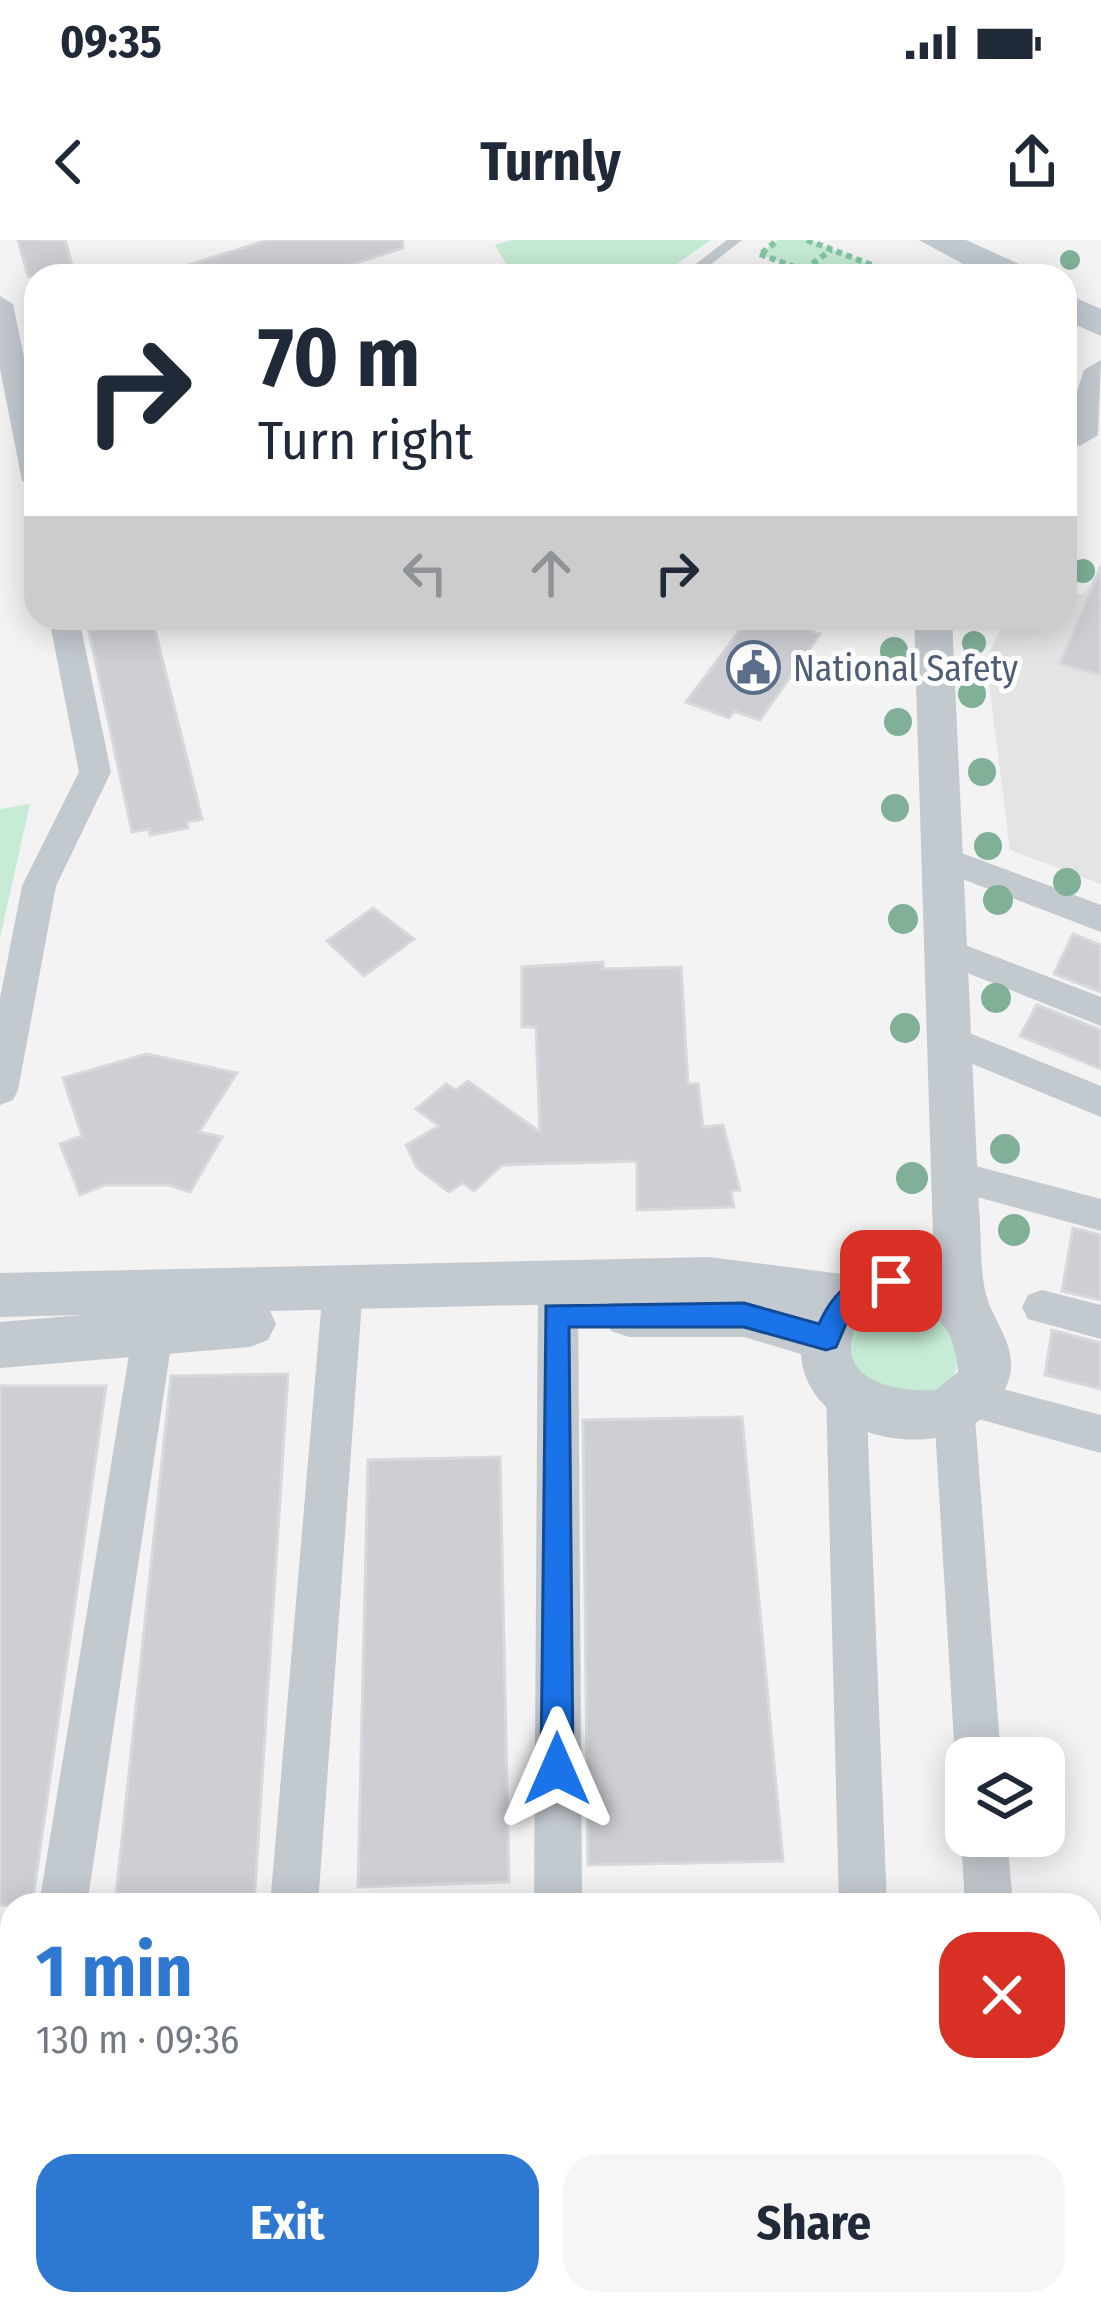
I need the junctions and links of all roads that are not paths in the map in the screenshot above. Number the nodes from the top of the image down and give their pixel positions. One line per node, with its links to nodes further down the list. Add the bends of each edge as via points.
1 (734, 240): 3 (lane)
2 (974, 253): 4 (main road)
3 (703, 264)
4 (1010, 264)
5 (0, 304): 7 (street)
6 (1101, 370): 8 (street)
7 (24, 422)
8 (1082, 433)
9 (66, 630): 16 (street, via 95,772 39,886)
10 (933, 630): 11 (street)
11 (940, 857): 12 (street); 13 (street)
12 (1101, 920)
13 (944, 950): 14 (street); 15 (street)
14 (1101, 1012)
15 (947, 1038): 17 (street); 18 (street)
16 (0, 1090)
17 (1101, 1102)
18 (954, 1192): 19 (street); 20 (street); 25 (street)
19 (1101, 1215)
20 (904, 1281): 25 (street); 27 (street, via 878,1282)
21 (0, 1295): 26 (street)
22 (556, 1298): 23 (street); 27 (street); 37 (street)
23 (343, 1302): 26 (street); 36 (street)
24 (1042, 1307): 28 (street)
25 (963, 1308): 31 (street, via 985,1363)
26 (156, 1312): 29 (street); 35 (street)
27 (837, 1317): 30 (street, via 834,1374)
28 (1101, 1322)
29 (0, 1345)
30 (846, 1391): 31 (street, via 909,1420); 38 (street)
31 (962, 1404): 32 (street); 33 (street)
32 (1101, 1434)
33 (977, 1737)
34 (985, 1857): 39 (street)
35 (65, 1893)
36 (295, 1893)
37 (558, 1893)
38 (863, 1893)
39 (987, 1893)

